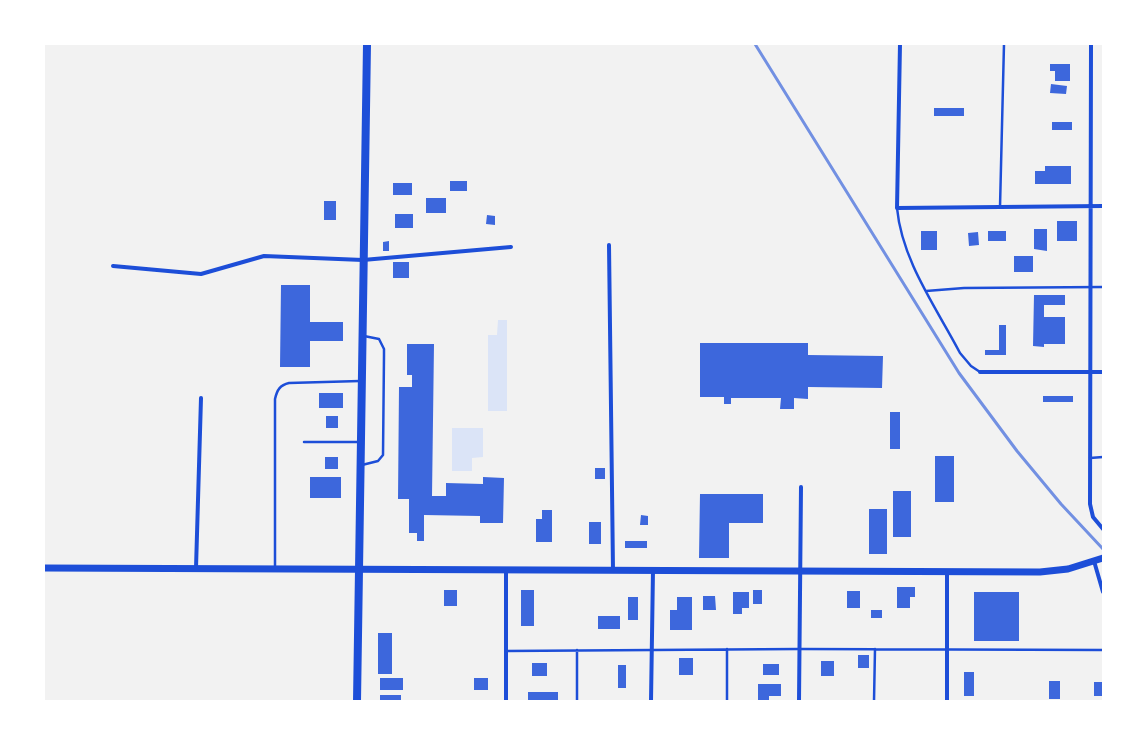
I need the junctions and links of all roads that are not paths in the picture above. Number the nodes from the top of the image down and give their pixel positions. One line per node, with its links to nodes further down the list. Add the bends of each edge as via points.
1 (367, 44): 11 (main road)
2 (900, 44): 8 (street)
3 (1004, 44): 7 (lane)
4 (1091, 44): 5 (street)
5 (1090, 206): 6 (street); 7 (street); 13 (street)
6 (1103, 206)
7 (1000, 207): 8 (street)
8 (896, 208): 15 (lane, via 906,248)
9 (609, 245): 36 (street)
10 (511, 246): 11 (street)
11 (363, 260): 12 (street, via 264,256 201,274); 16 (main road)
12 (113, 266)
13 (1090, 287): 14 (lane); 15 (lane, via 964,288); 18 (street)
14 (1103, 287)
15 (926, 291): 17 (lane, via 960,353)
16 (362, 336): 20 (main road); 26 (lane, via 379,339 384,349 383,423 381,458 369,465)
17 (980, 372): 18 (street)
18 (1091, 372): 19 (street); 25 (street)
19 (1103, 372)
20 (361, 381): 23 (main road); 33 (lane, via 289,383 282,385 276,392)
21 (201, 398): 32 (street)
22 (304, 442): 23 (lane)
23 (360, 442): 26 (main road)
24 (1103, 457): 25 (lane)
25 (1090, 458): 28 (street, via 1091,510 1093,517)
26 (360, 465): 34 (main road)
27 (801, 487): 38 (street)
28 (1103, 529)
29 (1103, 558): 30 (street)
30 (1094, 561): 39 (street, via 1053,571); 40 (street)
31 (44, 568): 32 (street)
32 (196, 568): 33 (street)
33 (276, 568): 34 (street)
34 (358, 568): 35 (street); 49 (main road)
35 (506, 569): 36 (street); 48 (street)
36 (613, 570): 37 (street)
37 (653, 570): 38 (street); 45 (street)
38 (800, 571): 39 (street); 42 (street)
39 (947, 572): 46 (street)
40 (1103, 592)
41 (727, 649): 42 (lane); 45 (lane); 53 (lane)
42 (799, 649): 43 (lane); 54 (street)
43 (875, 649): 46 (lane); 55 (lane)
44 (577, 650): 45 (lane); 48 (lane); 51 (lane)
45 (652, 650): 52 (street)
46 (947, 650): 47 (lane); 56 (street)
47 (1103, 650)
48 (506, 651): 50 (street)
49 (357, 701)
50 (506, 701)
51 (576, 701)
52 (652, 701)
53 (726, 701)
54 (799, 701)
55 (874, 701)
56 (947, 701)

